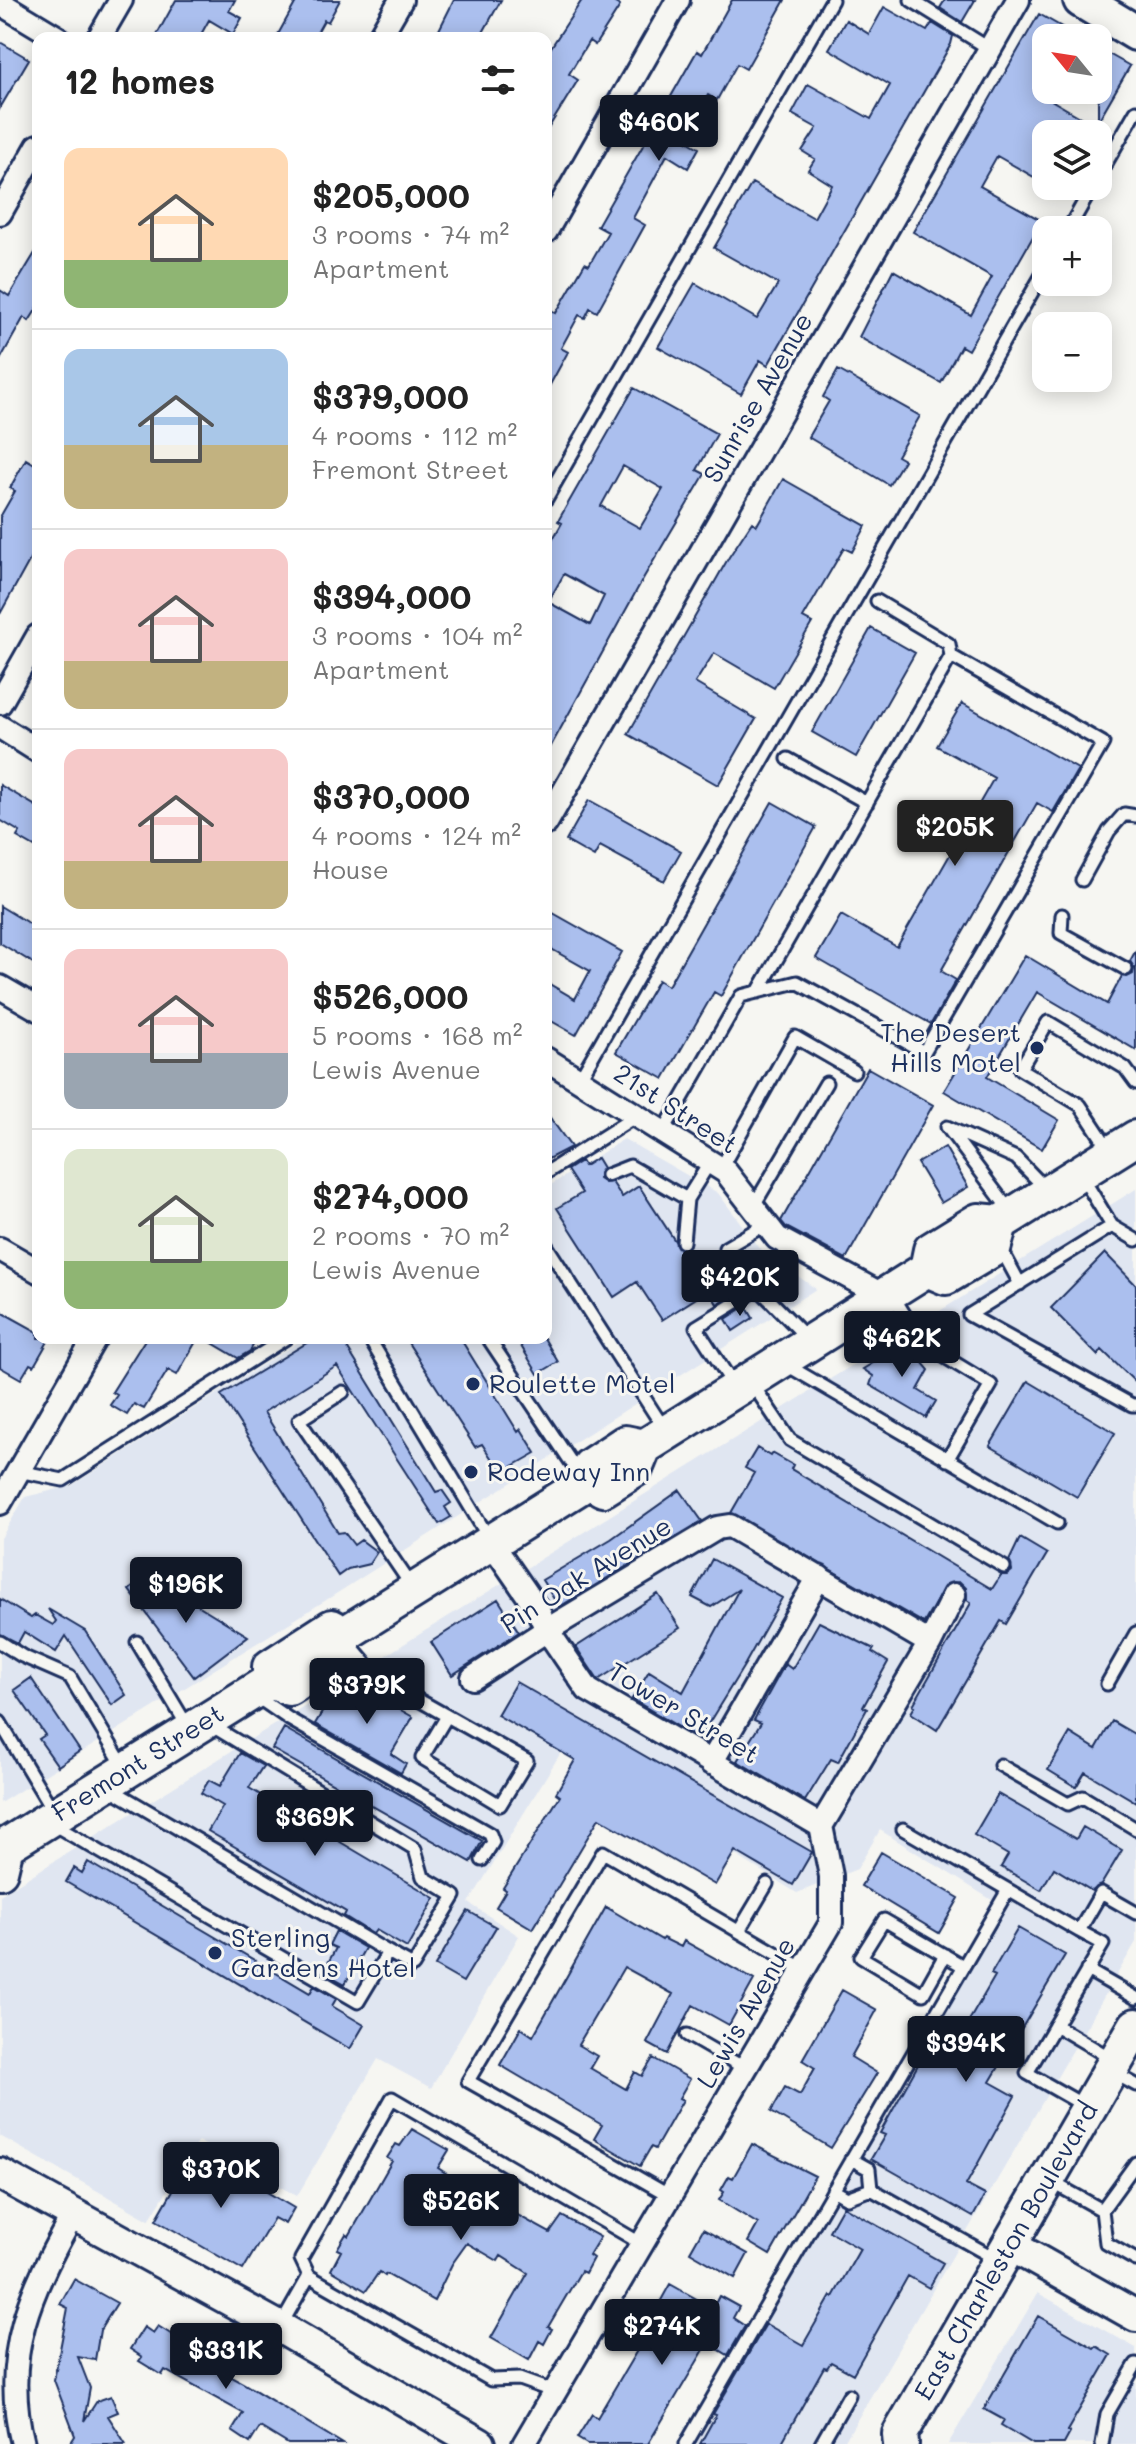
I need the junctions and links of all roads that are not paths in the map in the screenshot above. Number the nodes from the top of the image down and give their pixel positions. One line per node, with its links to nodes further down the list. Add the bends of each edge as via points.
1 (121, 0): 10 (street)
2 (401, 0): 11 (street)
3 (678, 0): 18 (street)
4 (832, 0): 20 (lane)
5 (911, 0): 13 (lane)
6 (1018, 0): 13 (street, Sunrise Avenue)
7 (1081, 0): 12 (main road)
8 (0, 3): 9 (street)
9 (48, 32)
10 (102, 32)
11 (382, 32)
12 (1136, 33)
13 (990, 49): 29 (street, Sunrise Avenue)
14 (1136, 111): 15 (lane)
15 (1112, 153)
16 (32, 157): 17 (street)
17 (0, 213)
18 (552, 220)
19 (1032, 292): 39 (lane)
20 (552, 489)
21 (877, 601): 23 (lane, via 949,644)
22 (32, 647): 24 (street)
23 (951, 656): 28 (lane); 35 (lane, via 1103,743 924,1052 797,982)
24 (0, 703)
25 (0, 727): 26 (street)
26 (32, 747)
27 (788, 759): 28 (lane)
28 (867, 803): 35 (lane)
29 (552, 813)
30 (1136, 816): 31 (lane, via 1124,814 1109,831)
31 (1082, 880)
32 (1062, 915): 33 (lane, via 1061,933)
33 (1126, 969)
34 (0, 987): 36 (street)
35 (758, 992): 43 (lane, via 741,996)
36 (32, 1006)
37 (552, 1063): 39 (street, 21st Street)
38 (854, 1071): 45 (lane, via 795,1037)
39 (579, 1080): 42 (street, 21st Street)
40 (826, 1083): 51 (lane)
41 (1136, 1083): 44 (lane, via 1125,1068 1048,1022 1020,1069 1080,1105)
42 (636, 1116): 43 (street, 21st Street); 46 (lane)
43 (663, 1132): 45 (street, 21st Street)
44 (1124, 1145): 47 (main road, Fremont Street)
45 (716, 1165): 50 (lane); 51 (street, 21st Street)
46 (552, 1169)
47 (1080, 1173): 49 (main road, Fremont Street); 53 (lane)
48 (607, 1175): 50 (lane, via 630,1166)
49 (1049, 1192): 52 (main road, Fremont Street); 52 (lane, via 1016,1158 947,1127)
50 (687, 1199): 55 (lane)
51 (759, 1215): 57 (street, 21st Street, via 777,1238); 61 (lane, via 725,1248)
52 (1003, 1226): 60 (lane); 62 (main road, Fremont Street, via 978,1221 931,1250 927,1269)
53 (1112, 1226): 54 (lane); 60 (lane)
54 (1133, 1234)
55 (683, 1242)
56 (0, 1249): 59 (street)
57 (798, 1250): 61 (lane); 62 (street, 21st Street)
58 (552, 1256): 72 (lane)
59 (32, 1268)
60 (1020, 1284): 71 (lane, via 969,1315)
61 (759, 1289): 63 (lane); 69 (lane, via 696,1327)
62 (887, 1294): 63 (main road, Fremont Street); 73 (lane, via 922,1343 991,1385)
63 (810, 1342): 68 (main road, Fremont Street)
64 (92, 1344): 74 (street)
65 (277, 1344): 74 (lane, via 63,1480)
66 (373, 1344): 78 (lane)
67 (492, 1344): 75 (lane)
68 (779, 1361): 69 (main road, Fremont Street); 73 (lane)
69 (743, 1384): 72 (main road, Fremont Street); 79 (lane, via 790,1440)
70 (343, 1392): 81 (lane, via 299,1420)
71 (1136, 1405)
72 (655, 1440): 75 (main road, Fremont Street, via 635,1469 603,1489)
73 (947, 1460): 77 (lane)
74 (18, 1471): 76 (street)
75 (587, 1482): 78 (main road, Fremont Street)
76 (0, 1503)
77 (1057, 1523)
78 (491, 1542): 81 (main road, Fremont Street); 83 (street, Tower Street)
79 (1004, 1567)
80 (819, 1577): 83 (street, Pin Oak Avenue, via 730,1526 717,1528); 88 (street); 95 (street)
81 (414, 1590): 85 (main road, Fremont Street)
82 (954, 1595): 88 (street)
83 (547, 1630): 89 (street, Pin Oak Avenue); 95 (street, Tower Street, via 588,1690)
84 (1136, 1633): 90 (lane)
85 (343, 1635): 91 (main road, Fremont Street, via 332,1627 270,1667); 92 (lane, via 378,1677)
86 (0, 1642): 97 (lane, via 70,1677)
87 (137, 1642): 94 (lane)
88 (930, 1643): 99 (street)
89 (473, 1678)
90 (1107, 1684)
91 (260, 1687): 94 (main road, Fremont Street); 103 (lane, via 289,1719 490,1834 493,1842)
92 (447, 1716): 92 (lane, via 527,1761 500,1805 422,1758)
93 (0, 1722): 98 (lane)
94 (198, 1726): 97 (main road, Fremont Street); 109 (lane, via 415,1849 423,1877 455,1896 413,1966)
95 (711, 1763): 99 (street, Tower Street)
96 (1000, 1765): 101 (lane, via 1068,1804 1083,1797)
97 (115, 1778): 98 (main road, Fremont Street); 109 (lane)
98 (51, 1818): 102 (main road, Fremont Street); 109 (lane, via 358,2002)
99 (821, 1826): 112 (street, Lewis Avenue, via 831,1876 831,1923)
100 (903, 1829): 105 (lane)
101 (1136, 1829)
102 (2, 1853)
103 (482, 1860)
104 (767, 1884): 107 (lane)
105 (1008, 1890): 108 (lane); 111 (lane)
106 (1136, 1913): 108 (lane, via 1101,1893)
107 (739, 1931): 112 (lane); 127 (lane, via 603,1852 468,2081)
108 (1079, 1931): 113 (lane, via 1103,1944)
109 (388, 1952)
110 (945, 1955): 110 (lane, via 884,1920 861,1957 923,1994); 111 (lane)
111 (963, 1966): 121 (lane)
112 (805, 1970): 118 (street, Lewis Avenue)
113 (1087, 1970): 114 (lane); 115 (lane)
114 (1136, 1998)
115 (1055, 2025): 119 (lane); 120 (lane, via 1027,2073)
116 (1136, 2026): 119 (main road, East Charleston Boulevard)
117 (687, 2035): 118 (lane)
118 (746, 2069): 127 (street, Lewis Avenue)
119 (1121, 2072): 120 (main road, East Charleston Boulevard)
120 (1089, 2108): 124 (main road, East Charleston Boulevard)
121 (851, 2159): 125 (lane, via 869,2169); 126 (lane)
122 (1136, 2163): 128 (lane)
123 (0, 2174): 129 (street)
124 (1048, 2180): 128 (lane); 131 (main road, East Charleston Boulevard)
125 (871, 2189): 126 (lane, via 847,2198); 131 (lane)
126 (833, 2190): 143 (lane)
127 (670, 2196): 130 (street, Lewis Avenue)
128 (1102, 2210): 132 (lane, via 1106,2243)
129 (73, 2215): 135 (street); 140 (street, via 26,2301 11,2349 13,2403)
130 (642, 2244): 133 (lane, via 392,2098 301,2259); 137 (street, Lewis Avenue)
131 (1005, 2253): 134 (street); 139 (main road, East Charleston Boulevard)
132 (1136, 2260)
133 (309, 2276): 135 (lane); 137 (lane, via 491,2380 519,2379)
134 (1136, 2316)
135 (279, 2327): 141 (street)
136 (1136, 2364): 145 (lane, via 1107,2414)
137 (555, 2392): 142 (street, Lewis Avenue)
138 (849, 2395): 144 (lane)
139 (893, 2441)
140 (23, 2444)
141 (480, 2444)
142 (524, 2444)
143 (686, 2444)
144 (821, 2444)
145 (1102, 2444)

